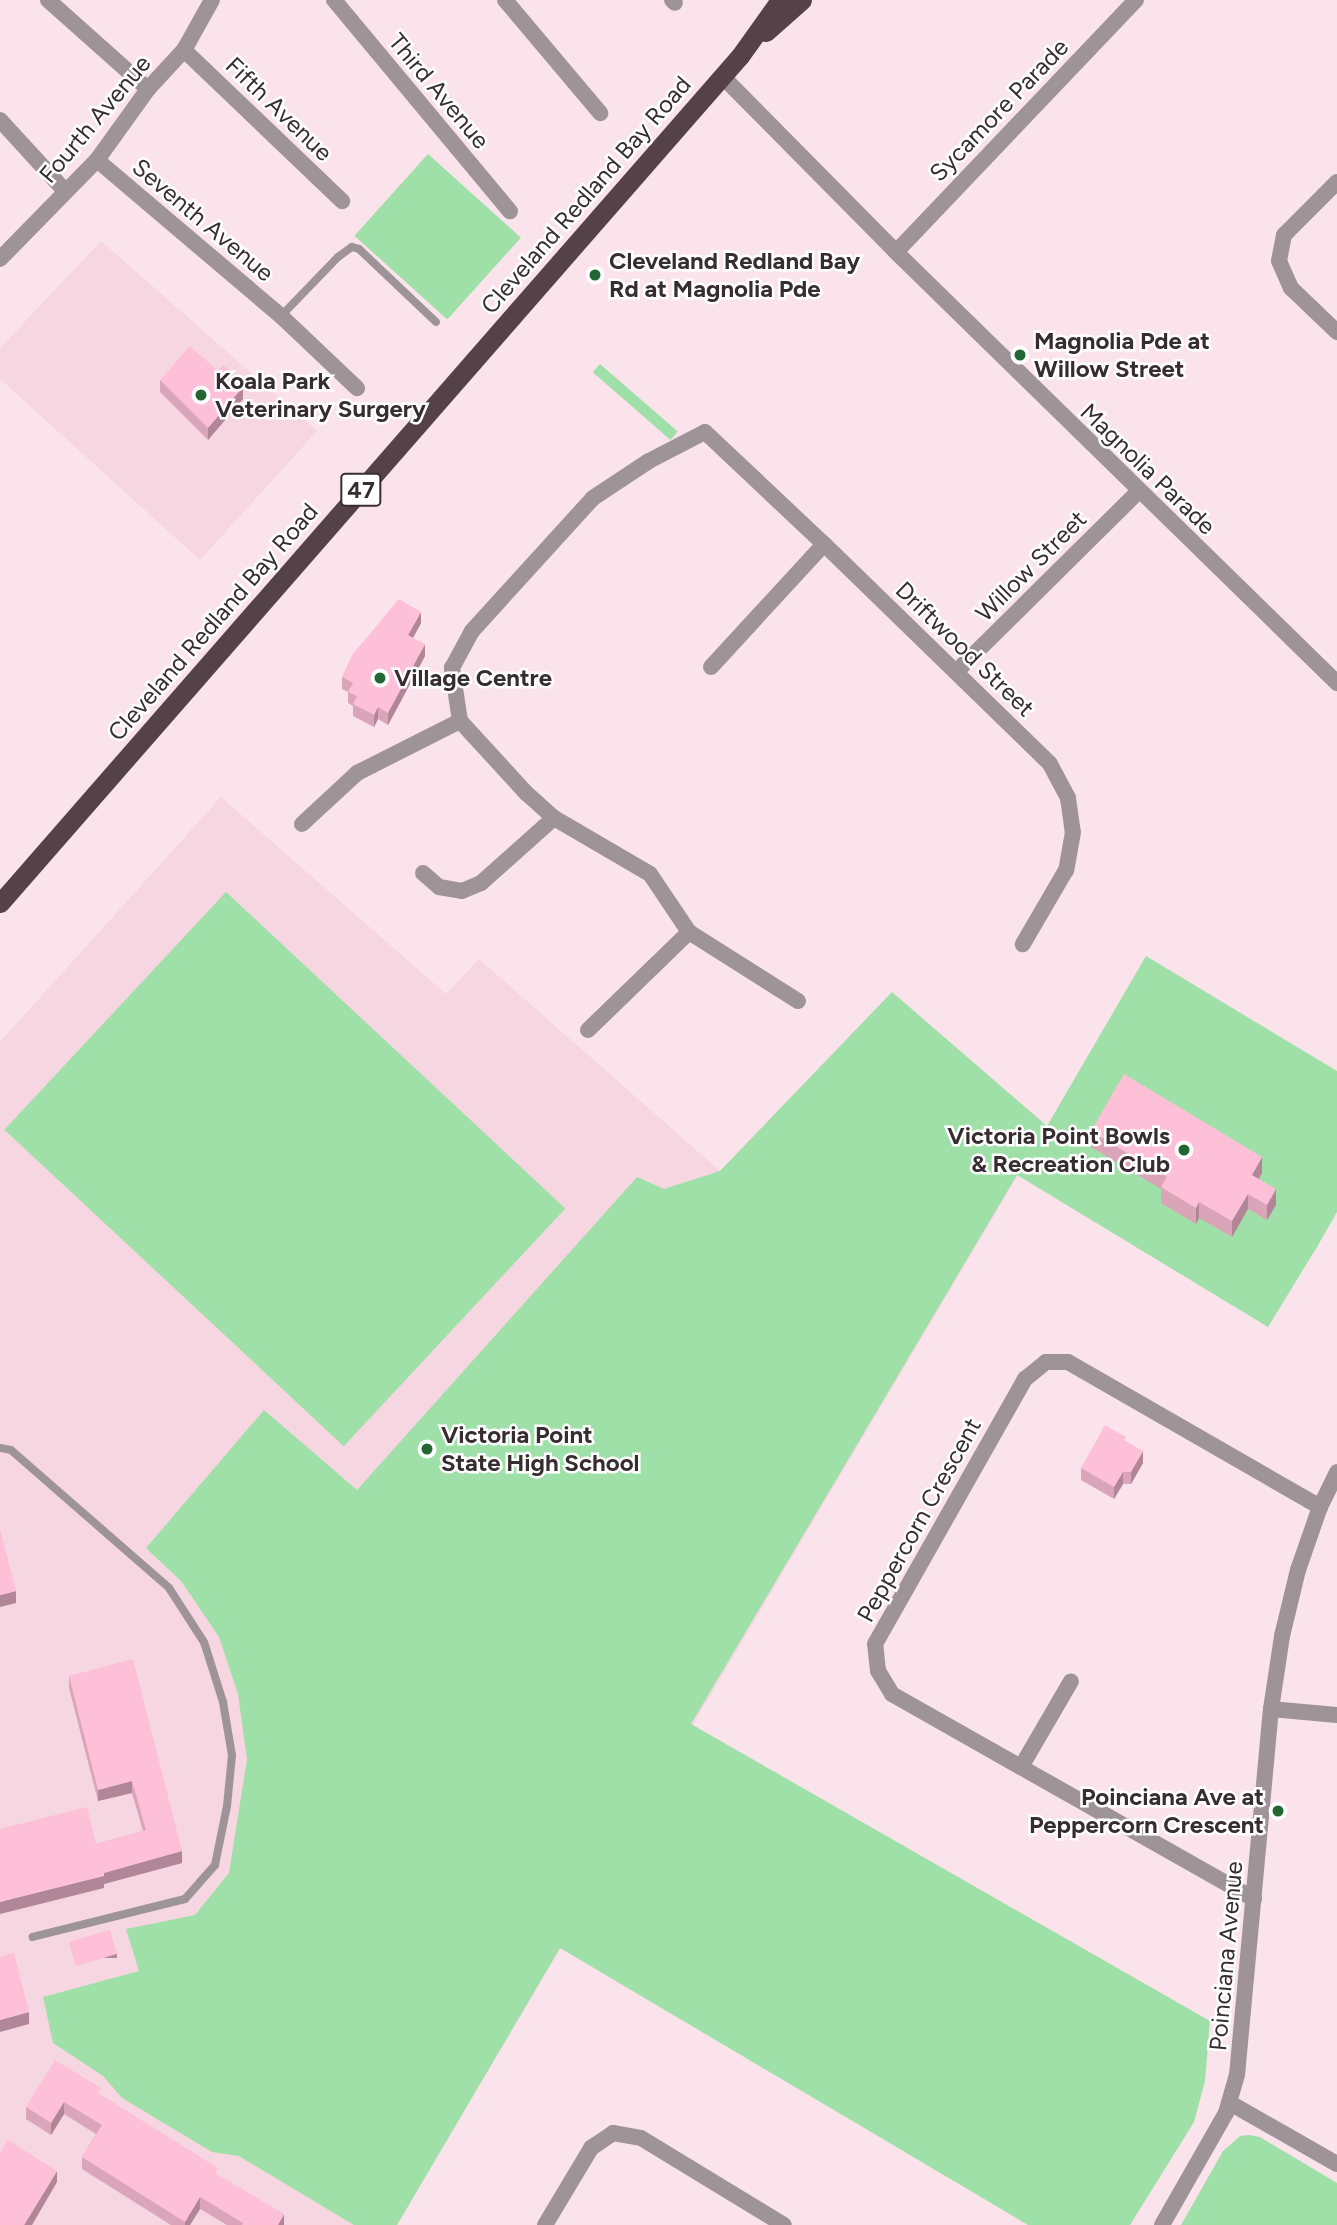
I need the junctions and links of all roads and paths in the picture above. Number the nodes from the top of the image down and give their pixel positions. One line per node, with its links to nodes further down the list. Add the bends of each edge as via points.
1 (48, 0): 11 (street)
2 (212, 0): 8 (street, Fourth Avenue)
3 (334, 0): 18 (street, Third Avenue)
4 (505, 0): 12 (street)
5 (780, 0): 9 (highway, Cleveland Redland Bay Road / 47)
6 (802, 0): 9 (highway, Cleveland Redland Bay Road / 47)
7 (1136, 0): 19 (street, Sycamore Parade)
8 (184, 50): 11 (street, Fourth Avenue); 17 (street, Fifth Avenue)
9 (740, 56): 10 (highway, Cleveland Redland Bay Road / 47)
10 (722, 76): 19 (street, Magnolia Parade); 34 (highway, Cleveland Redland Bay Road / 47)
11 (148, 89): 14 (street, Fourth Avenue)
12 (600, 113)
13 (0, 120): 16 (street)
14 (97, 160): 16 (street, Fourth Avenue); 21 (street, Seventh Avenue)
15 (1337, 182): 23 (street, via 1284,235 1279,261 1292,288)
16 (65, 191): 20 (street, Fourth Avenue)
17 (342, 201)
18 (510, 211)
19 (896, 252): 25 (street, Magnolia Parade)
20 (0, 259)
21 (281, 316): 22 (lane, Seventh Avenue, via 352,247); 24 (street, Seventh Avenue)
22 (436, 322)
23 (1337, 332)
24 (357, 388)
25 (1139, 491): 28 (street, Willow Street); 29 (street, Magnolia Parade)
26 (824, 544): 27 (street); 28 (street, Driftwood Street); 30 (street, Driftwood Street, via 705,432 593,498 472,631 452,668)
27 (711, 667)
28 (956, 672): 36 (street, Driftwood Street, via 1050,764 1068,798 1073,832 1066,870)
29 (1337, 683)
30 (460, 721): 31 (street); 32 (street, via 357,773)
31 (554, 818): 33 (street, via 481,883 462,891 439,887); 35 (street, via 650,874)
32 (302, 824)
33 (423, 873)
34 (0, 903)
35 (689, 932): 37 (street); 38 (street)
36 (1023, 944)
37 (798, 1001)
38 (587, 1030)
39 (0, 1448): 47 (lane, via 11,1450 169,1588 204,1642 223,1702 232,1755 215,1865 185,1899)
40 (1337, 1472): 41 (street, Poinciana Avenue)
41 (1320, 1507): 43 (street, Poinciana Avenue, via 1298,1570); 45 (street, Peppercorn Crescent, via 1068,1362 1046,1362 1025,1379 875,1644 878,1671 892,1694)
42 (1071, 1681): 45 (street)
43 (1271, 1709): 44 (street); 46 (street, Poinciana Avenue)
44 (1337, 1715)
45 (1021, 1767): 46 (street, Peppercorn Crescent)
46 (1254, 1899): 48 (street, Poinciana Avenue, via 1243,2036)
47 (33, 1937)
48 (1230, 2104): 49 (street); 52 (street, Poinciana Avenue)
49 (1337, 2164)
50 (545, 2225): 51 (street, via 591,2148 613,2133 640,2138)
51 (784, 2225)
52 (1162, 2225)

